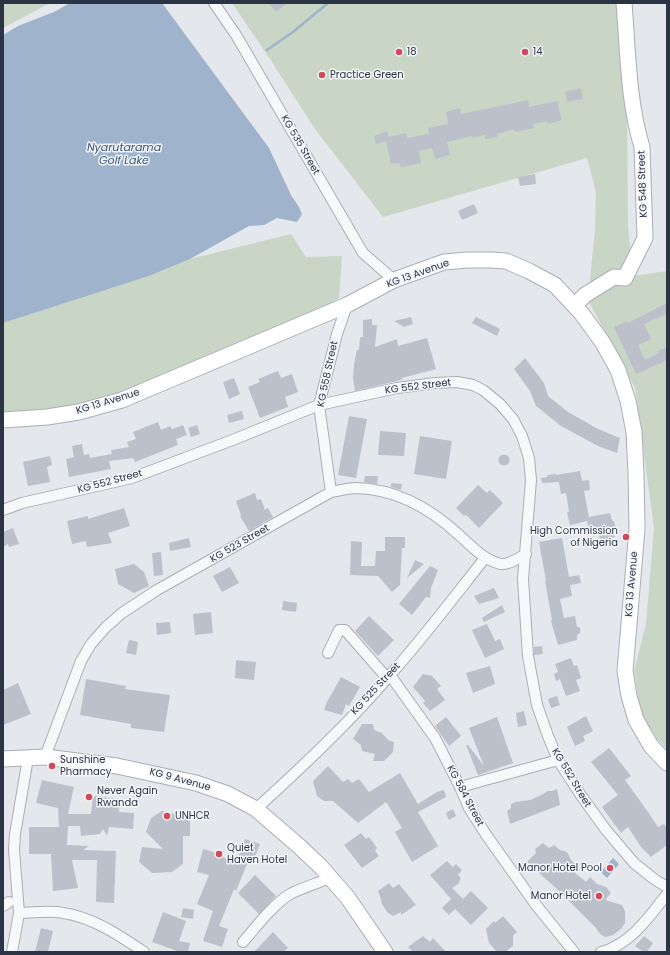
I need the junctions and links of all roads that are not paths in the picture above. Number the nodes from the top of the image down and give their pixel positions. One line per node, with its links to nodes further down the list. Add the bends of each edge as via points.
1 (214, 3): 3 (street, KG 535 Street, via 236,35 363,253)
2 (624, 3): 5 (street, KG 548 Street, via 632,96 642,147 645,238 625,278 614,277 585,295)
3 (394, 280): 4 (street, KG 13 Avenue); 5 (street, KG 13 Avenue, via 444,262 506,261 555,285)
4 (347, 305): 6 (street, KG 558 Street); 7 (street, KG 13 Avenue, via 122,400 79,412)
5 (575, 305): 18 (street, KG 13 Avenue, via 603,343 618,370 628,400 634,439 637,530 625,671 636,720 651,746)
6 (319, 405): 8 (street, KG 558 Street); 9 (street, KG 552 Street, via 132,478 22,503); 10 (street, KG 552 Street, via 397,388 435,383 457,382 483,390 513,419 529,458 531,480)
7 (3, 420)
8 (331, 492): 11 (street, KG 523 Street, via 355,488 399,496 433,513); 14 (street, KG 523 Street, via 157,590 106,627 91,644 81,661)
9 (3, 510)
10 (526, 554): 11 (street, KG 523 Street, via 506,564); 17 (street, KG 552 Street, via 524,579 528,656 537,705)
11 (485, 558): 13 (street, KG 525 Street)
12 (328, 653): 13 (street, KG 584 Street, via 339,630 345,630)
13 (389, 677): 19 (street, KG 584 Street, via 435,738); 20 (street, KG 525 Street, via 310,759)
14 (45, 757): 15 (street, KG 9 Avenue); 20 (street, KG 9 Avenue, via 117,766 196,783 228,794)
15 (28, 758): 16 (street, KG 9 Avenue); 24 (street, via 14,850)
16 (3, 759)
17 (558, 760): 19 (street); 22 (street, KG 552 Street, via 606,830 634,863)
18 (667, 763)
19 (460, 787): 29 (street, KG 584 Street, via 469,808 487,836 536,905)
20 (256, 809): 21 (street, KG 9 Avenue, via 300,847)
21 (330, 878): 25 (street, via 292,893 263,918); 26 (street, KG 9 Avenue, via 348,898)
22 (667, 887)
23 (667, 894): 30 (street, via 620,945)
24 (19, 913): 27 (street); 28 (street, via 61,912 78,916 125,939)
25 (244, 942)
26 (381, 950)
27 (12, 952)
28 (144, 952)
29 (574, 952)
30 (601, 952)

